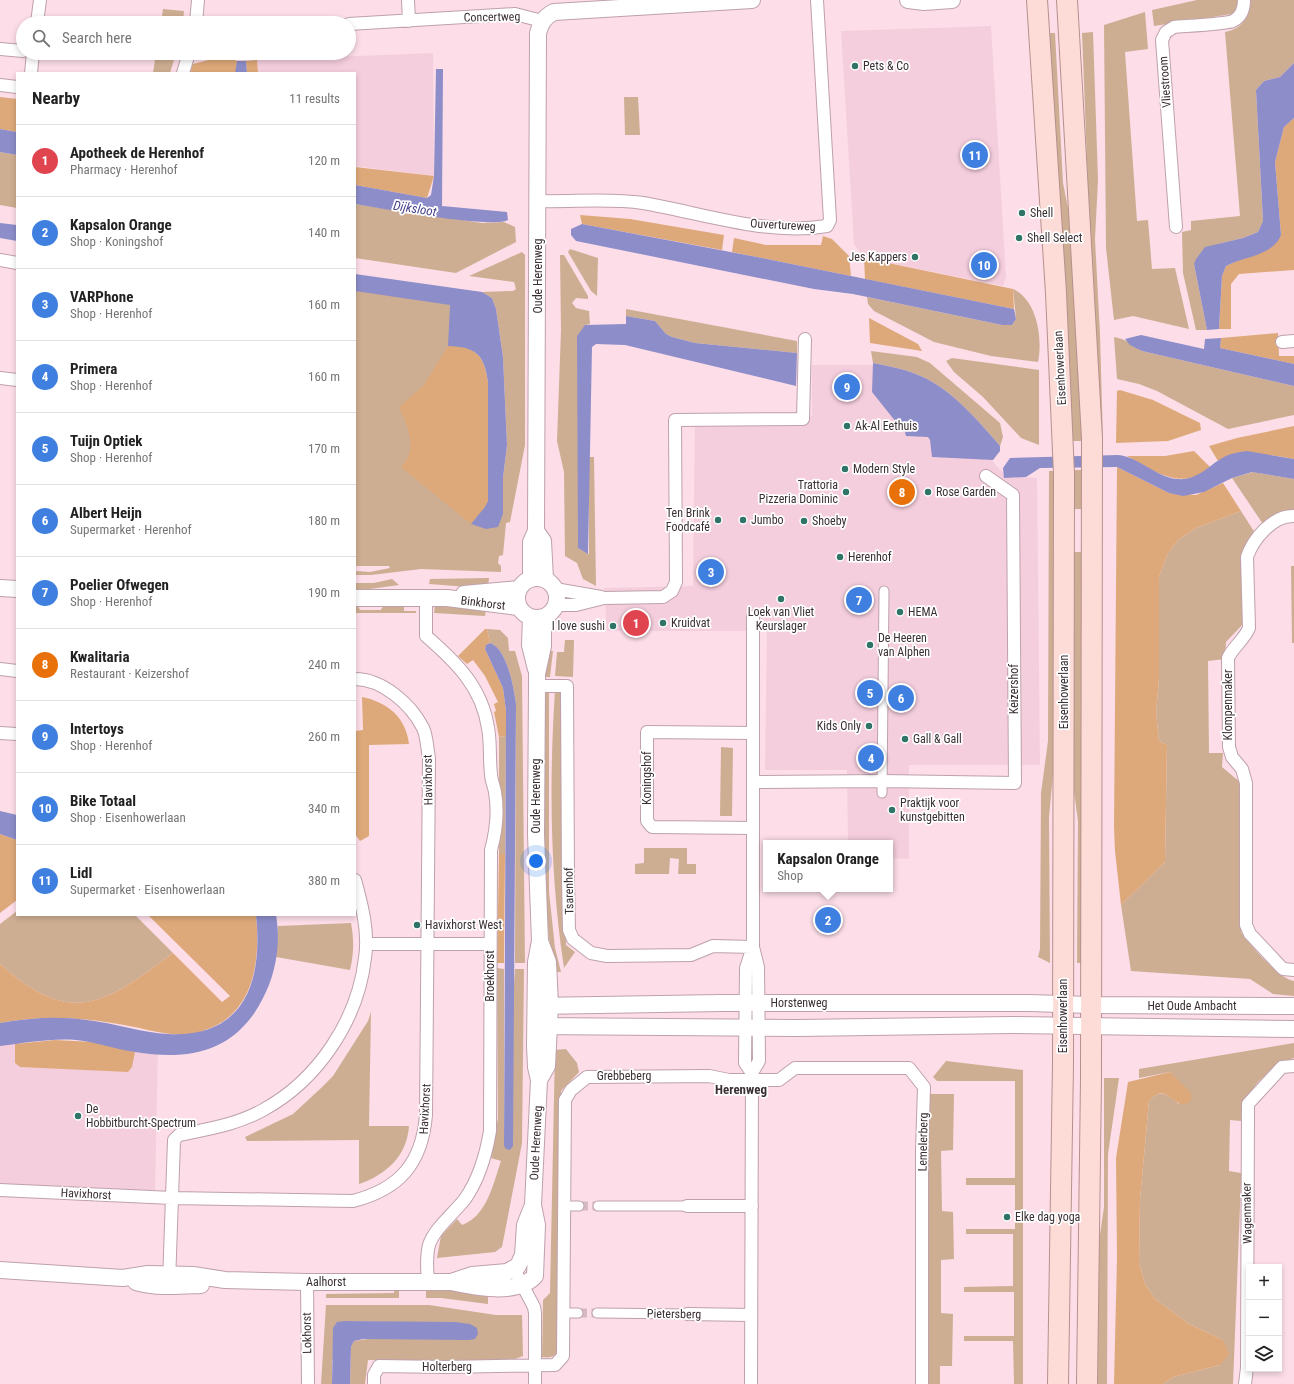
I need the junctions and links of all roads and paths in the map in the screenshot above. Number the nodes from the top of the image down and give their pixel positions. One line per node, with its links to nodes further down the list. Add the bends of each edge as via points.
1 (40, 0): 11 (street)
2 (198, 0): 12 (street)
3 (408, 0): 13 (street)
4 (752, 0): 14 (street, via 554,12)
5 (817, 0): 24 (street, Ouvertureweg, via 830,220 827,226 764,226 620,201)
6 (908, 0): 7 (street)
7 (952, 0)
8 (1037, 0): 63 (main road, Eisenhowerlaan, via 1064,438)
9 (1067, 0): 64 (main road, via 1092,438)
10 (1244, 0): 25 (street, Vliestroom, via 1241,15 1232,21 1174,27 1166,32 1162,40)
11 (38, 16)
12 (197, 16)
13 (409, 21): 14 (street, Concertweg, via 515,14); 15 (street, Concertweg)
14 (542, 21): 24 (street, Oude Herenweg, via 538,33)
15 (356, 24)
16 (0, 49): 17 (street)
17 (16, 50)
18 (32, 60): 20 (street)
19 (187, 60): 21 (street)
20 (31, 72)
21 (183, 72)
22 (0, 85): 23 (street)
23 (16, 87)
24 (539, 201): 33 (street, Oude Herenweg, via 536,531 543,541)
25 (1176, 227)
26 (0, 260): 27 (street)
27 (16, 263)
28 (805, 339): 41 (street, via 803,419 676,420 676,582 672,591 663,597)
29 (0, 378): 30 (street)
30 (16, 380)
31 (986, 476): 54 (street, Keizershof, via 1013,495 1015,783)
32 (1294, 516): 61 (street, Klompenmaker, via 1278,519 1251,546 1247,557 1249,628 1246,636 1228,658 1228,747 1242,769 1246,783 1246,925 1250,934 1283,969)
33 (544, 582): 36 (street, via 523,582); 41 (street); 42 (street, via 557,597)
34 (0, 588): 35 (street)
35 (16, 589)
36 (518, 589): 40 (street, Binkhorst, via 467,593); 43 (street)
37 (884, 590): 54 (street)
38 (356, 598): 39 (street, Binkhorst)
39 (426, 598): 40 (street, Binkhorst); 59 (street, Broekhorst, via 426,636 452,658 473,685 488,726 491,748 490,775 495,793 495,836 491,850)
40 (447, 598): 43 (street, Binkhorst)
41 (604, 598): 42 (street, via 576,605)
42 (556, 605): 44 (street, via 549,614)
43 (518, 607): 44 (street, via 522,612)
44 (537, 617): 49 (street, Oude Herenweg, via 543,646)
45 (753, 617): 51 (street)
46 (0, 669): 47 (street)
47 (16, 671)
48 (356, 679): 58 (street, Havixhorst, via 381,685 395,695 415,715 423,728 429,758)
49 (537, 680): 60 (street, Tsarenhof, via 567,686 568,879 570,930 573,939 591,953 607,956 691,955 713,946); 65 (street, Oude Herenweg, via 536,835 540,941 536,962)
50 (0, 733): 52 (street)
51 (753, 733): 53 (street); 55 (street, Koningshof, via 647,732 647,821 652,827)
52 (16, 734)
53 (753, 782): 54 (street, Keizershof); 55 (street)
54 (882, 787)
55 (753, 828): 60 (street)
56 (356, 883): 57 (street, via 362,904)
57 (366, 944): 58 (street); 75 (street, via 362,978 345,1026 321,1061 284,1096 263,1110 227,1126 179,1135 174,1140)
58 (428, 944): 59 (street); 75 (street, Havixhorst, via 424,1134 417,1157 393,1184 370,1197 353,1201)
59 (490, 944): 85 (street, Broekhorst, via 490,1131 480,1172 466,1198 432,1237 428,1246)
60 (753, 947): 62 (street, via 758,967)
61 (1294, 970)
62 (752, 1003): 63 (street, Horstenweg); 65 (street, Horstenweg); 70 (street)
63 (1063, 1003): 64 (street, Horstenweg); 68 (main road, Eisenhowerlaan)
64 (1090, 1005): 66 (street, Het Oude Ambacht); 69 (main road)
65 (543, 1006): 67 (street, Oude Herenweg)
66 (1294, 1006)
67 (543, 1026): 70 (street, Horstenweg); 76 (street, Oude Herenweg, via 547,1066 539,1080)
68 (1062, 1026): 69 (street, Horstenweg); 70 (street, Horstenweg); 100 (main road, Eisenhowerlaan)
69 (1090, 1027): 71 (street, Het Oude Ambacht); 101 (main road)
70 (752, 1028): 73 (street, via 745,1062)
71 (1294, 1028)
72 (1294, 1066): 102 (street, Wagenmaker, via 1282,1068 1248,1104)
73 (752, 1077): 77 (street, Grebbeberg, via 729,1080 709,1076 587,1077 571,1090 565,1100); 81 (street); 99 (street, Lemelerberg, via 779,1080 795,1068 909,1068 924,1087)
74 (0, 1190): 75 (street, Havixhorst)
75 (172, 1198): 84 (street)
76 (533, 1205): 82 (street, Oude Herenweg, via 525,1225 523,1255); 88 (street, Oude Herenweg, via 537,1225 536,1270 530,1281)
77 (564, 1206): 78 (street); 89 (street, Grebbeberg)
78 (579, 1206)
79 (598, 1206): 80 (street)
80 (687, 1206): 81 (street)
81 (752, 1206): 93 (street)
82 (514, 1269): 87 (street, Aalhorst, via 502,1273 472,1275); 88 (street)
83 (2, 1271): 84 (street, Aalhorst, via 123,1278 146,1285)
84 (169, 1280): 86 (street, Aalhorst, via 202,1285 225,1280)
85 (428, 1281): 86 (street, Aalhorst); 87 (street, Aalhorst)
86 (307, 1282): 95 (street, Lokhorst)
87 (451, 1282): 88 (street, Aalhorst, via 486,1288)
88 (521, 1285): 94 (street, via 535,1312)
89 (563, 1313): 90 (street); 94 (street, Grebbeberg, via 563,1356 555,1365)
90 (578, 1313)
91 (597, 1313): 92 (street, Pietersberg)
92 (687, 1314): 93 (street, Pietersberg)
93 (751, 1315): 98 (street)
94 (535, 1366): 96 (street, Holterberg, via 379,1366 374,1375); 97 (street)
95 (308, 1384)
96 (374, 1384)
97 (535, 1384)
98 (751, 1384)
99 (922, 1384)
100 (1058, 1384)
101 (1087, 1384)
102 (1245, 1384)

